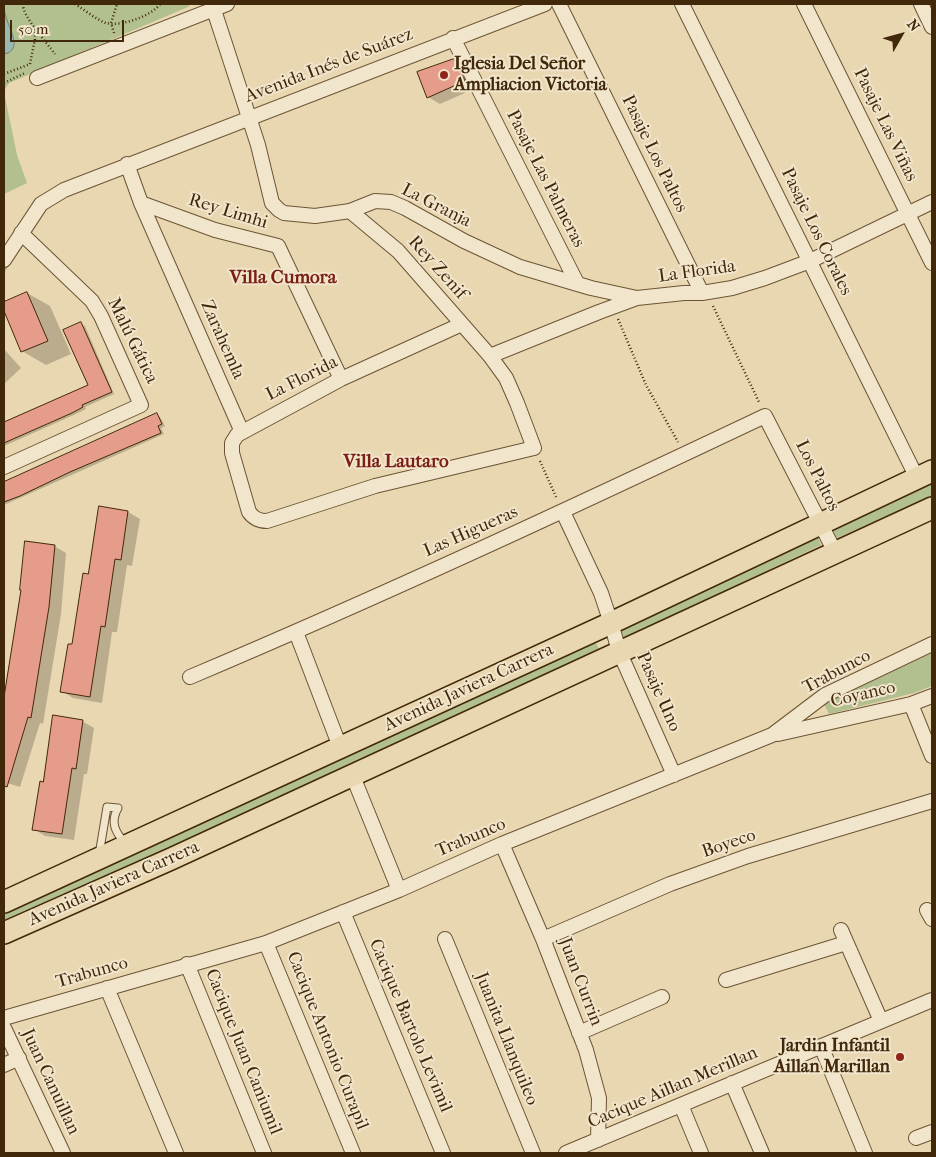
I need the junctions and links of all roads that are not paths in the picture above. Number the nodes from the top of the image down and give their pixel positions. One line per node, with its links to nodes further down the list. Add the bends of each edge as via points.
1 (545, 4): 8 (street, Avenida Inés de Suárez)
2 (560, 4): 21 (street, Pasaje Los Paltos)
3 (682, 4): 18 (street, Pasaje Los Corales)
4 (804, 4): 15 (street, Pasaje Las Viñas)
5 (921, 4): 7 (street)
6 (218, 6): 9 (street); 10 (street, La Granja)
7 (932, 27)
8 (453, 38): 10 (street, Avenida Inés de Suárez); 20 (street, Pasaje Las Palmeras)
9 (37, 78)
10 (248, 117): 11 (street, Avenida Inés de Suárez); 14 (street, La Granja, via 275,207 284,213 315,216)
11 (127, 164): 13 (street, Zarahemla); 16 (street, Avenida Inés de Suárez, via 64,190 41,204)
12 (932, 202): 15 (street, La Florida)
13 (142, 203): 25 (street, Rey Limhi, via 215,230 278,246); 27 (street, Zarahemla)
14 (350, 211): 20 (street, La Granja, via 376,201 391,202 464,242 520,267); 23 (street, Rey Zenif, via 398,251)
15 (908, 213): 18 (street, La Florida); 19 (street, Pasaje Las Viñas)
16 (21, 233): 17 (street, Avenida Inés de Suárez); 28 (street, Malú Gática, via 92,301 142,405)
17 (4, 260)
18 (810, 262): 21 (street, La Florida, via 732,288); 29 (street, Pasaje Los Corales)
19 (932, 263)
20 (577, 283): 22 (street, La Granja)
21 (702, 293): 22 (street, La Florida)
22 (637, 298): 24 (street, La Florida)
23 (462, 324): 24 (street, Rey Zenif); 25 (street, La Florida)
24 (490, 356): 27 (street, Rey Zenif, via 506,378 534,448 375,486 267,521 256,520 249,512 232,452 234,439)
25 (341, 379): 27 (street, La Florida)
26 (765, 416): 31 (street, Las Higueras); 32 (street, Los Paltos)
27 (242, 432)
28 (4, 467)
29 (925, 474): 32 (main road, Avenida Javiera Carrera)
30 (932, 508): 33 (main road, Avenida Javiera Carrera)
31 (563, 512): 34 (street, Pasaje Uno); 35 (street, Las Higueras)
32 (820, 524): 33 (street, Los Paltos); 34 (main road, Avenida Javiera Carrera)
33 (835, 552): 37 (main road, Avenida Javiera Carrera)
34 (611, 622): 37 (street, Pasaje Uno); 42 (main road, Avenida Javiera Carrera)
35 (296, 632): 38 (street, Las Higueras); 42 (street)
36 (932, 644): 41 (street, Trabunco, via 824,696)
37 (619, 651): 44 (main road, Avenida Javiera Carrera); 45 (street, Pasaje Uno)
38 (190, 677)
39 (932, 696): 40 (street, Coyanco)
40 (910, 704): 41 (street, Coyanco); 43 (street)
41 (772, 735): 45 (street, Trabunco)
42 (340, 747): 48 (main road, Avenida Javiera Carrera)
43 (932, 756)
44 (352, 774): 50 (street); 53 (main road, Avenida Javiera Carrera)
45 (674, 775): 47 (street, Trabunco)
46 (932, 801): 55 (street, Boyeco, via 748,856 670,884)
47 (502, 844): 50 (street, Trabunco); 55 (street, Juan Currin)
48 (127, 846): 49 (main road, Avenida Javiera Carrera); 49 (lane, via 114,827 118,808 107,807)
49 (99, 858): 51 (main road, Avenida Javiera Carrera)
50 (399, 890): 52 (street, Trabunco)
51 (4, 902)
52 (342, 912): 56 (street, Trabunco); 79 (street, Cacique Bartolo Levimil)
53 (4, 933)
54 (445, 939): 80 (street, Juanita Llanquileo)
55 (543, 939): 65 (street, Juan Currin)
56 (266, 943): 57 (street, Trabunco); 78 (street, Cacique Antonio Curapil)
57 (187, 964): 59 (street, Trabunco); 77 (street, Cacique Juan Caniumil)
58 (726, 980): 63 (street, via 843,937)
59 (107, 988): 62 (street, Trabunco); 76 (street)
60 (662, 997): 65 (street)
61 (932, 1000): 63 (street, Cacique Aillan Merillan)
62 (4, 1018)
63 (881, 1021): 66 (street, Cacique Aillan Merillan)
64 (4, 1028): 67 (street, Juan Canuillan)
65 (579, 1033): 73 (street, Juan Currin, via 599,1098)
66 (821, 1046): 69 (street, Cacique Aillan Merillan); 84 (street)
67 (19, 1058): 68 (street); 75 (street, Juan Canuillan)
68 (4, 1065)
69 (732, 1083): 70 (street, Cacique Aillan Merillan); 83 (street)
70 (680, 1105): 73 (street, Cacique Aillan Merillan); 82 (street)
71 (932, 1132): 72 (street)
72 (916, 1138)
73 (598, 1140): 74 (street, Cacique Aillan Merillan)
74 (584, 1150): 81 (street, Cacique Aillan Merillan)
75 (63, 1153)
76 (176, 1153)
77 (264, 1153)
78 (353, 1153)
79 (443, 1153)
80 (533, 1153)
81 (566, 1153)
82 (701, 1153)
83 (762, 1153)
84 (865, 1153)

